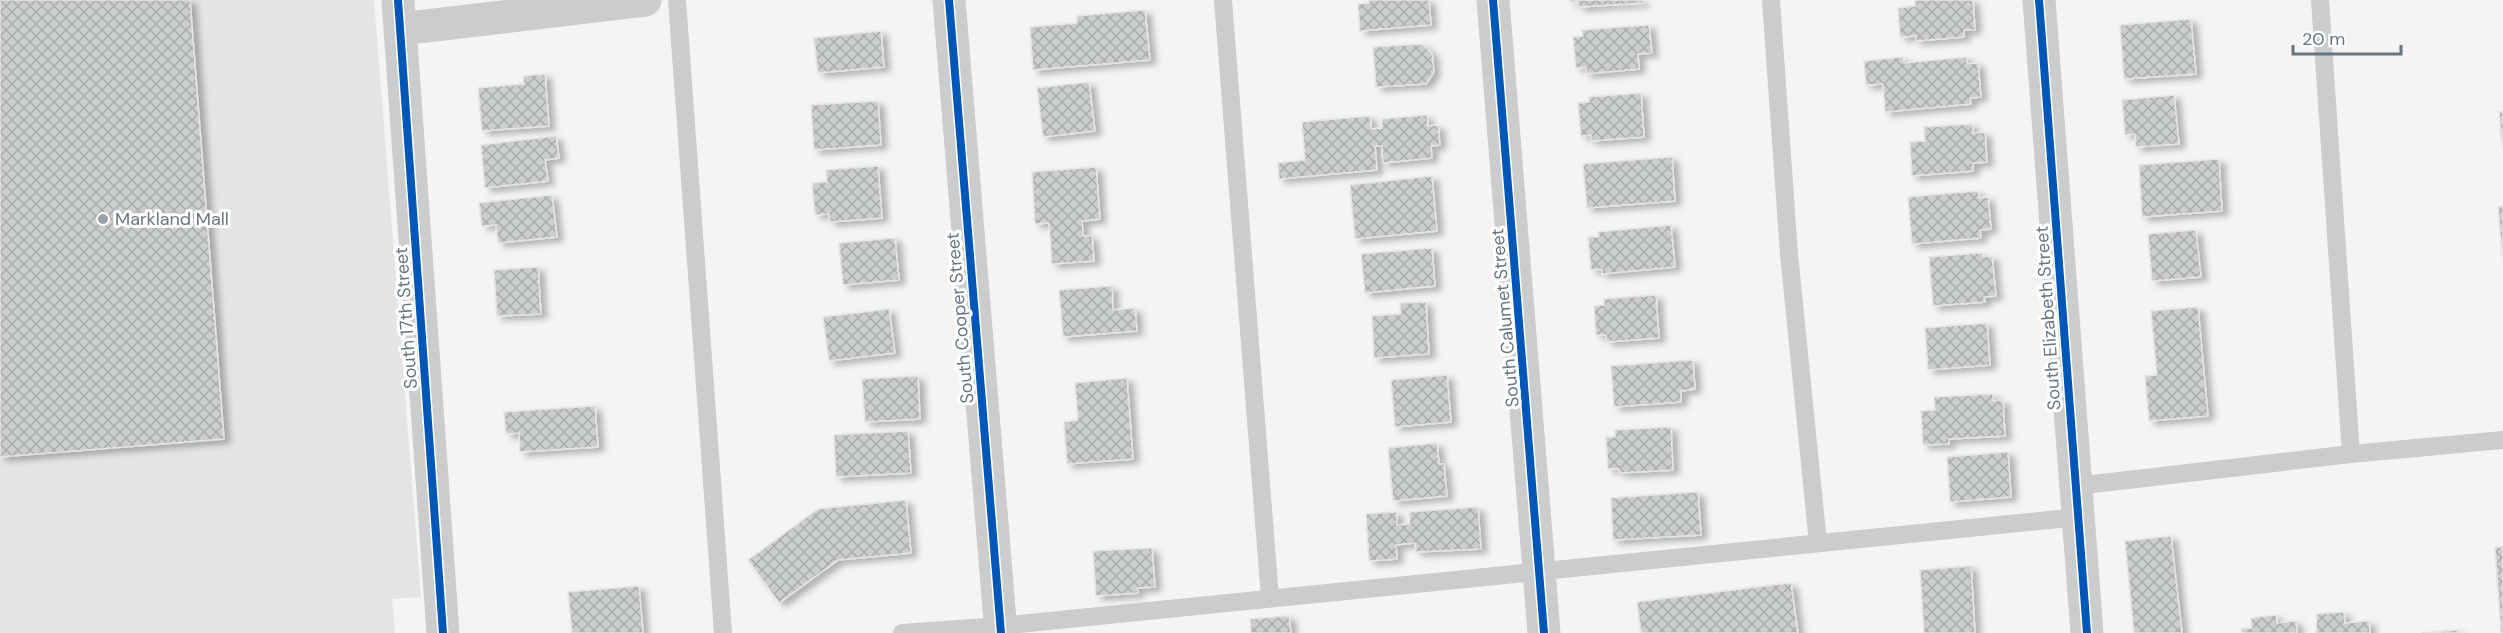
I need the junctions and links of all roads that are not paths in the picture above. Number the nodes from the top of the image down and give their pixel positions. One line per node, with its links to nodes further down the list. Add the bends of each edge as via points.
1 (645, 0): 9 (street)
2 (678, 0): 18 (lane)
3 (949, 0): 16 (street, South Cooper Street)
4 (1223, 0): 15 (lane)
5 (1493, 0): 14 (street, South Calumet Street)
6 (1771, 0): 13 (lane, via 1789,254)
7 (2038, 0): 12 (street, South Elizabeth Street)
8 (2320, 0): 11 (lane)
9 (400, 15): 17 (street, South 17th Street)
10 (2503, 440): 11 (lane)
11 (2351, 454): 12 (lane)
12 (2078, 502): 13 (lane); 21 (street, South Elizabeth Street)
13 (1818, 543): 14 (lane)
14 (1541, 572): 15 (lane); 20 (street, South Calumet Street)
15 (1270, 598): 16 (lane)
16 (1000, 629): 19 (lane)
17 (443, 633)
18 (723, 633)
19 (902, 633)
20 (1544, 633)
21 (2087, 633)

